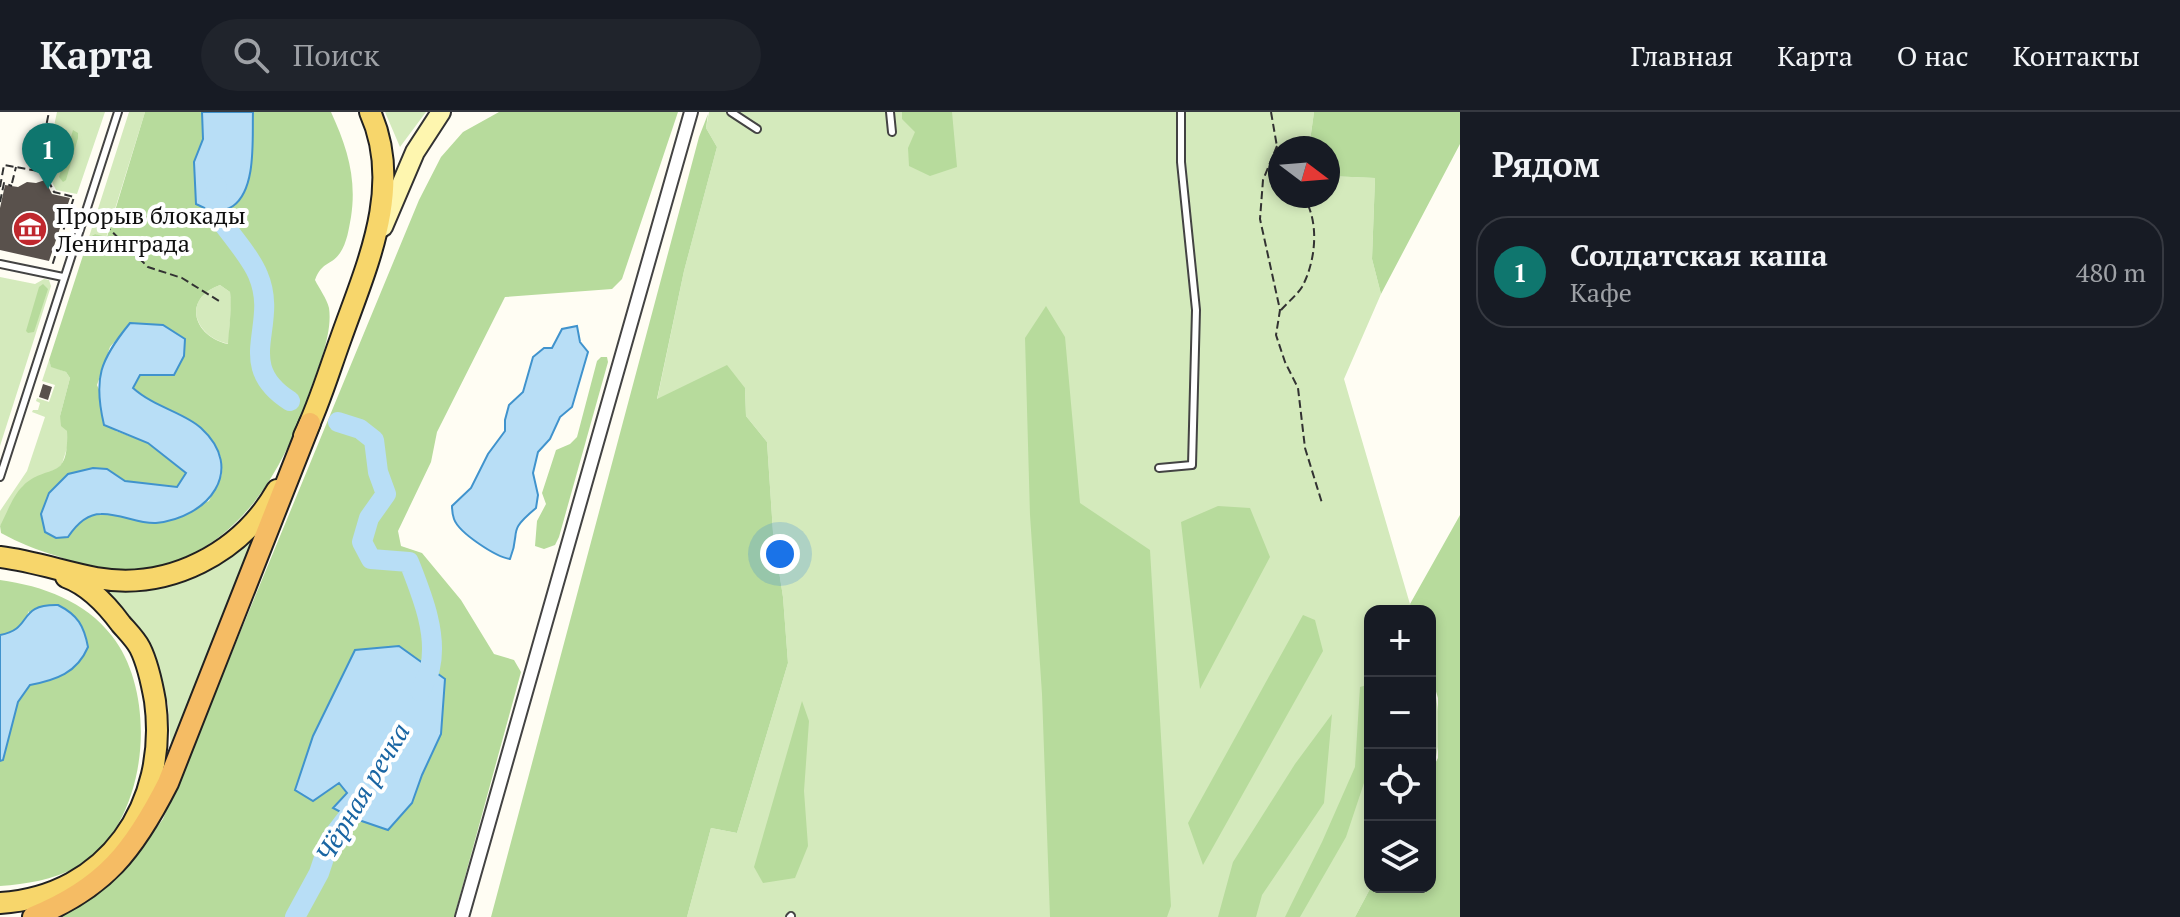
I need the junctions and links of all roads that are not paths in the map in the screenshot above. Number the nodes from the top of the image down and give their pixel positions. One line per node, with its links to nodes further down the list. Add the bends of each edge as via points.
1 (118, 112): 12 (lane)
2 (370, 112): 11 (main road, via 384,189)
3 (441, 112): 11 (main road, via 402,178)
4 (691, 112): 19 (street)
5 (731, 112): 8 (lane)
6 (890, 112): 9 (lane)
7 (1181, 112): 14 (lane, via 1196,310 1192,465)
8 (757, 129)
9 (892, 132)
10 (0, 264): 12 (lane)
11 (367, 267): 13 (main road)
12 (63, 277): 15 (lane)
13 (310, 423): 16 (main road, via 265,511 236,542 175,574 131,581); 18 (highway, via 151,816 115,867)
14 (1159, 468)
15 (0, 477)
16 (0, 559): 17 (main road, via 70,578 93,594 140,647 157,719 156,760 147,795 131,829 107,858 58,890)
17 (0, 903)
18 (33, 917)
19 (462, 917)

